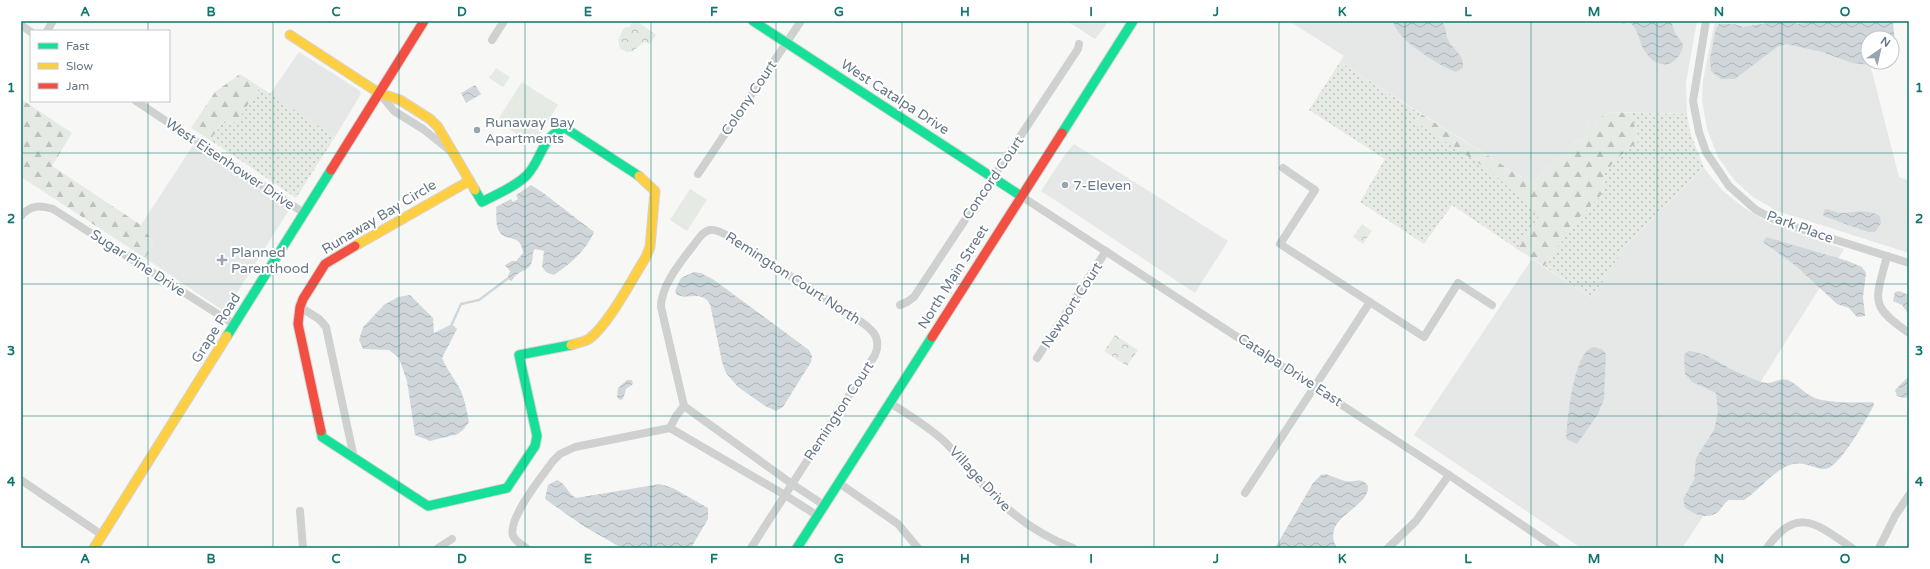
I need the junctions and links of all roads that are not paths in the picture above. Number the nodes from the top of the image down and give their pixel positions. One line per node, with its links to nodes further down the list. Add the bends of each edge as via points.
1 (53, 21): 9 (street)
2 (424, 21): 15 (street, Grape Road)
3 (504, 21): 12 (street)
4 (753, 21): 13 (street, West Catalpa Drive)
5 (801, 21): 13 (street, Colony Court)
6 (1133, 21): 21 (street, North Main Street)
7 (1706, 21): 25 (street, Park Place, via 1693,100 1706,152 1729,186 1756,210 1773,219)
8 (21, 25): 10 (street)
9 (48, 30)
10 (30, 31)
11 (290, 35): 15 (street, Runaway Bay Circle)
12 (492, 40)
13 (786, 42): 18 (street, Colony Court); 19 (street, West Catalpa Drive)
14 (1079, 44): 19 (street, Concord Court, via 1070,62)
15 (379, 93): 20 (street, Runaway Bay Circle, via 400,100 430,119 438,127); 22 (street, Grape Road)
16 (138, 102): 22 (street, West Eisenhower Drive)
17 (1283, 168): 27 (street, via 1315,190 1280,244)
18 (698, 174)
19 (992, 177): 21 (street, West Catalpa Drive); 28 (street, Concord Court, via 914,297)
20 (469, 181): 30 (street, Runaway Bay Circle, via 325,264); 39 (street, Runaway Bay Circle, via 482,202 508,189 528,174 552,134 558,129 565,128 651,185 655,191 655,200 650,247 605,319 589,338 519,355 537,436 535,446 508,488 428,506)
21 (1021, 196): 24 (street, Catalpa Drive East); 36 (street, North Main Street)
22 (304, 213): 31 (street, Grape Road)
23 (21, 216): 31 (street, Sugar Pine Drive, via 38,205 53,209)
24 (1106, 251): 34 (street, Newport Court); 35 (street, Catalpa Drive East)
25 (1887, 256): 26 (street, Park Place); 32 (street, via 1878,290 1880,309)
26 (1909, 263)
27 (1370, 302): 29 (street, via 1424,338 1458,283); 35 (street)
28 (900, 305)
29 (1492, 305)
30 (300, 307): 39 (street, via 319,319 326,328); 39 (street, Runaway Bay Circle, via 298,324 322,437)
31 (235, 325): 50 (street, Grape Road)
32 (1909, 332)
33 (877, 336): 37 (street, Remington Court North, via 874,330 728,236 709,229 703,232 668,282 661,298); 43 (street, Remington Court, via 878,348 875,354)
34 (1038, 358)
35 (1315, 387): 40 (street, Catalpa Drive East); 44 (street)
36 (890, 403): 42 (street, North Main Street); 59 (street, Village Drive, via 944,441 989,492 1014,515)
37 (684, 406): 38 (street); 43 (street)
38 (670, 428): 45 (street); 55 (street, via 575,447 560,454 514,520 513,536)
39 (354, 458)
40 (1449, 475): 60 (street, via 1416,521); 61 (street, Catalpa Drive East)
41 (21, 480): 50 (street)
42 (839, 483): 47 (street, North Main Street); 58 (street, via 898,524)
43 (792, 484): 45 (street, Remington Court); 47 (street)
44 (1245, 493)
45 (785, 495): 49 (street); 56 (street, Remington Court)
46 (1909, 495): 64 (street)
47 (824, 505): 49 (street, North Main Street)
48 (300, 511): 53 (street)
49 (818, 516): 57 (street, North Main Street)
50 (102, 535): 52 (street, Grape Road)
51 (452, 539): 54 (street)
52 (94, 548)
53 (303, 548)
54 (438, 548)
55 (526, 548)
56 (752, 548)
57 (797, 548)
58 (918, 548)
59 (1073, 548)
60 (1388, 548)
61 (1556, 548)
62 (1767, 548): 63 (street, via 1782,530 1805,522 1818,526)
63 (1852, 548)
64 (1879, 548)

